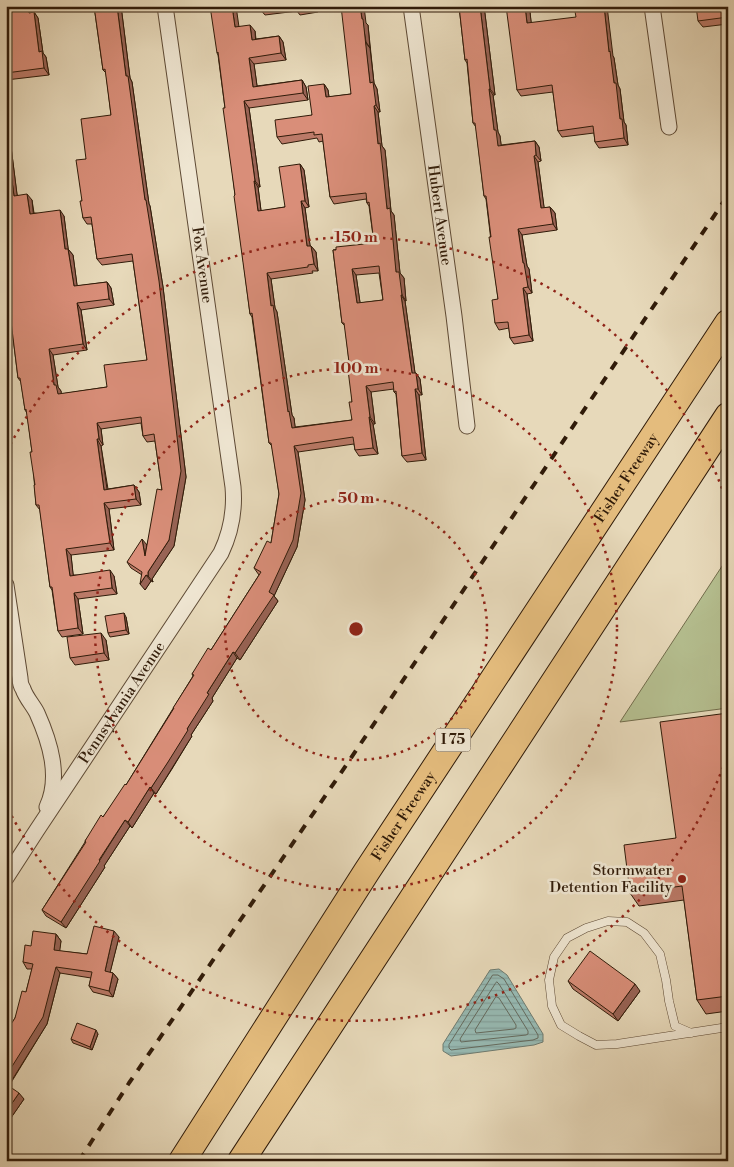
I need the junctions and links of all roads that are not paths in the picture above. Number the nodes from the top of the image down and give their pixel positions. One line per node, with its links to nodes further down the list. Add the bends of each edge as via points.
1 (165, 6): 8 (street, Fox Avenue, via 233,487)
2 (411, 6): 7 (street, Hubert Avenue)
3 (652, 6): 4 (street)
4 (669, 127)
5 (728, 323): 14 (highway, Fisher Freeway / I 75, via 367,871)
6 (728, 416): 15 (highway)
7 (467, 426)
8 (231, 524): 10 (street, Pennsylvania Avenue, via 220,553)
9 (6, 585): 10 (street, via 23,690 36,711 52,756 53,784)
10 (36, 830): 11 (street, Pennsylvania Avenue)
11 (6, 878)
12 (728, 1027): 13 (lane)
13 (690, 1033): 13 (lane, via 675,1026 660,954 644,933 627,922 608,921 567,938 554,958 549,980 552,1006 562,1025 596,1045)
14 (182, 1161)
15 (241, 1161)

